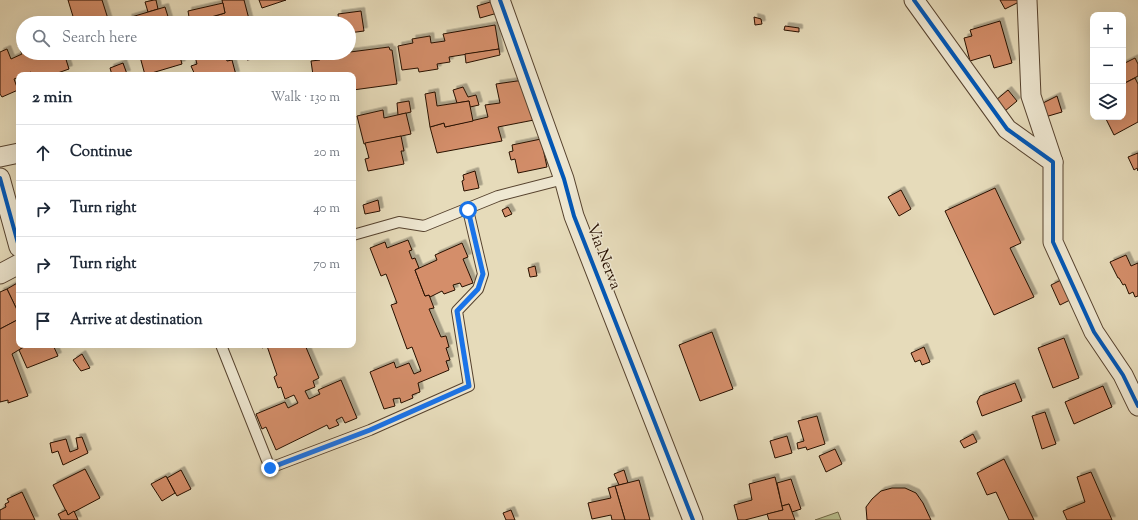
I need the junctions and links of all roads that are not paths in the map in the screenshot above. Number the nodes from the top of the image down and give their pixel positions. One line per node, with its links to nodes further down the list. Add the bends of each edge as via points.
1 (500, 0): 8 (street, Via Nerva)
2 (914, 0): 6 (street, via 1007,129)
3 (1027, 0): 6 (street, via 1031,96)
4 (16, 154): 5 (street)
5 (0, 157)
6 (1053, 162): 15 (street, via 1053,242 1094,332 1123,375)
7 (0, 178): 11 (street)
8 (564, 179): 9 (lane, via 498,196); 16 (street, Via Nerva, via 574,216)
9 (468, 210): 10 (lane, via 424,226 399,222); 14 (lane, via 483,274 478,289 457,311 469,386 370,430 270,468)
10 (356, 234)
11 (16, 236)
12 (16, 266): 13 (street)
13 (0, 274)
14 (221, 348)
15 (1138, 406)
16 (693, 520)

